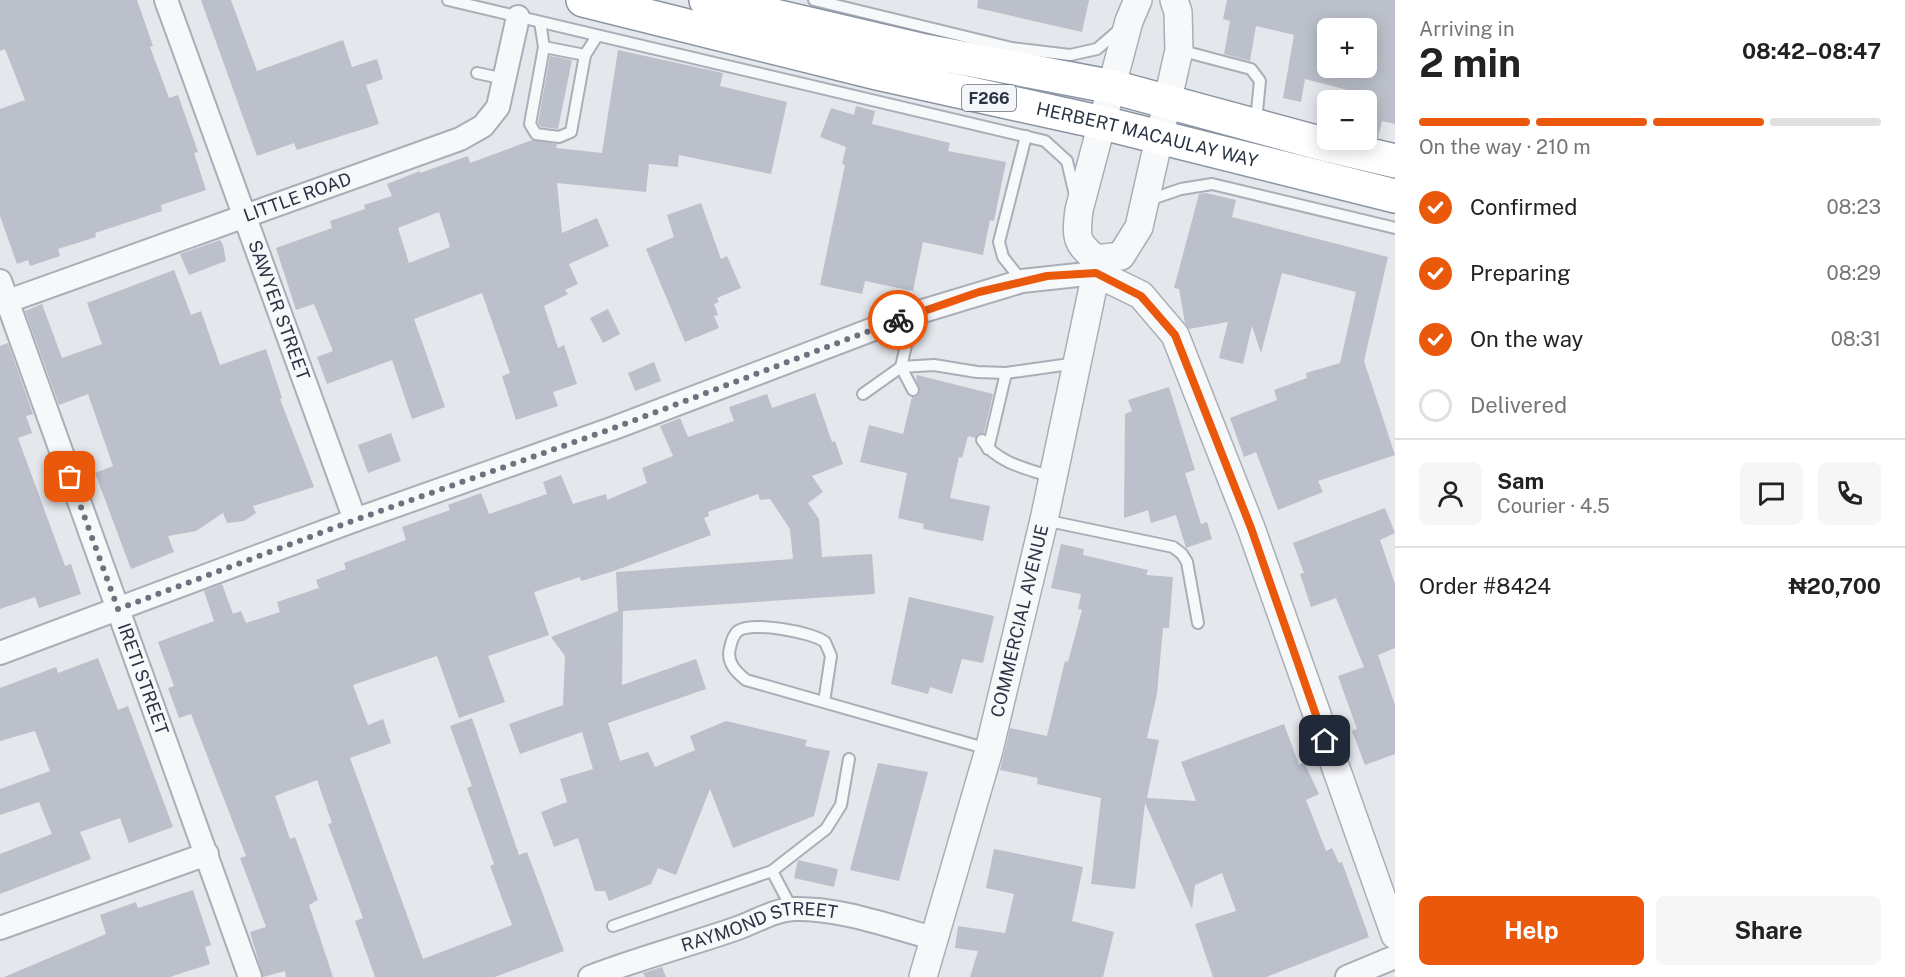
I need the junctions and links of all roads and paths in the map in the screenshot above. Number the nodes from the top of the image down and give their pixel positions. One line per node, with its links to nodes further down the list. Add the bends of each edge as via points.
1 (166, 0): 26 (street, SAWYER STREET)
2 (448, 0): 8 (lane)
3 (583, 0): 18 (highway, HERBERT MACAULAY WAY / F266, via 882,74)
4 (706, 0): 16 (highway, HERBERT MACAULAY WAY / F266, via 925,51)
5 (814, 0): 7 (lane, via 1012,48 1070,55 1098,49)
6 (1174, 0): 12 (street)
7 (1133, 10): 16 (street)
8 (518, 17): 9 (lane); 15 (street, LITTLE ROAD)
9 (540, 22): 10 (lane); 11 (lane)
10 (597, 36): 13 (lane); 20 (lane)
11 (544, 47): 13 (lane); 13 (lane, via 530,124 536,134 559,137 571,132)
12 (1179, 50): 17 (street); 19 (lane, via 1251,69 1260,81)
13 (585, 55)
14 (477, 73): 15 (lane)
15 (506, 79): 26 (street, LITTLE ROAD, via 498,107 483,126 460,139)
16 (1113, 87): 17 (highway, HERBERT MACAULAY WAY / F266); 18 (street)
17 (1166, 100): 19 (highway, HERBERT MACAULAY WAY / F266); 21 (street)
18 (1103, 123): 21 (highway, HERBERT MACAULAY WAY / F266); 25 (street)
19 (1255, 125): 22 (highway, HERBERT MACAULAY WAY / F266)
20 (1026, 136): 25 (lane, via 1045,141 1067,161); 29 (lane, via 999,242 1003,257)
21 (1158, 137): 23 (highway, HERBERT MACAULAY WAY / F266); 24 (street)
22 (1395, 161)
23 (1395, 196)
24 (1146, 201): 27 (lane, via 1212,184); 28 (street, via 1139,227 1120,256)
25 (1079, 210): 28 (street, via 1076,232 1080,246)
26 (245, 215): 30 (street, LITTLE ROAD); 38 (street, SAWYER STREET)
27 (1395, 228)
28 (1096, 266): 29 (street); 32 (street, COMMERCIAL AVENUE); 51 (street, via 1141,296 1175,335 1251,528)
29 (1022, 281): 31 (street)
30 (2, 295): 40 (street, IRETI STREET)
31 (913, 314): 33 (lane); 38 (street, via 614,428)
32 (1077, 363): 34 (lane); 37 (street, COMMERCIAL AVENUE)
33 (902, 367): 34 (lane, via 934,365); 35 (lane); 36 (lane)
34 (1006, 373): 37 (lane, via 985,445 1016,465)
35 (914, 390)
36 (863, 394)
37 (1053, 477): 39 (street, COMMERCIAL AVENUE)
38 (355, 520): 40 (street)
39 (1044, 520): 41 (lane, via 1173,548 1182,554 1187,562); 44 (street, COMMERCIAL AVENUE)
40 (118, 609): 42 (street); 46 (street, IRETI STREET)
41 (1198, 623)
42 (0, 652)
43 (824, 702): 43 (lane, via 746,680 734,669 728,653 738,631 754,627 810,634 825,642 831,656); 44 (lane)
44 (988, 750): 52 (street, COMMERCIAL AVENUE)
45 (849, 759): 47 (lane, via 841,805 826,829)
46 (207, 854): 50 (street); 54 (street, IRETI STREET)
47 (772, 871): 48 (lane); 49 (lane)
48 (793, 909): 52 (street, RAYMOND STREET, via 830,911); 55 (street, RAYMOND STREET, via 768,914)
49 (613, 926)
50 (0, 928)
51 (1395, 935)
52 (933, 938): 56 (street, COMMERCIAL AVENUE)
53 (1395, 957): 57 (street)
54 (250, 977)
55 (590, 977)
56 (923, 977)
57 (1347, 977)

